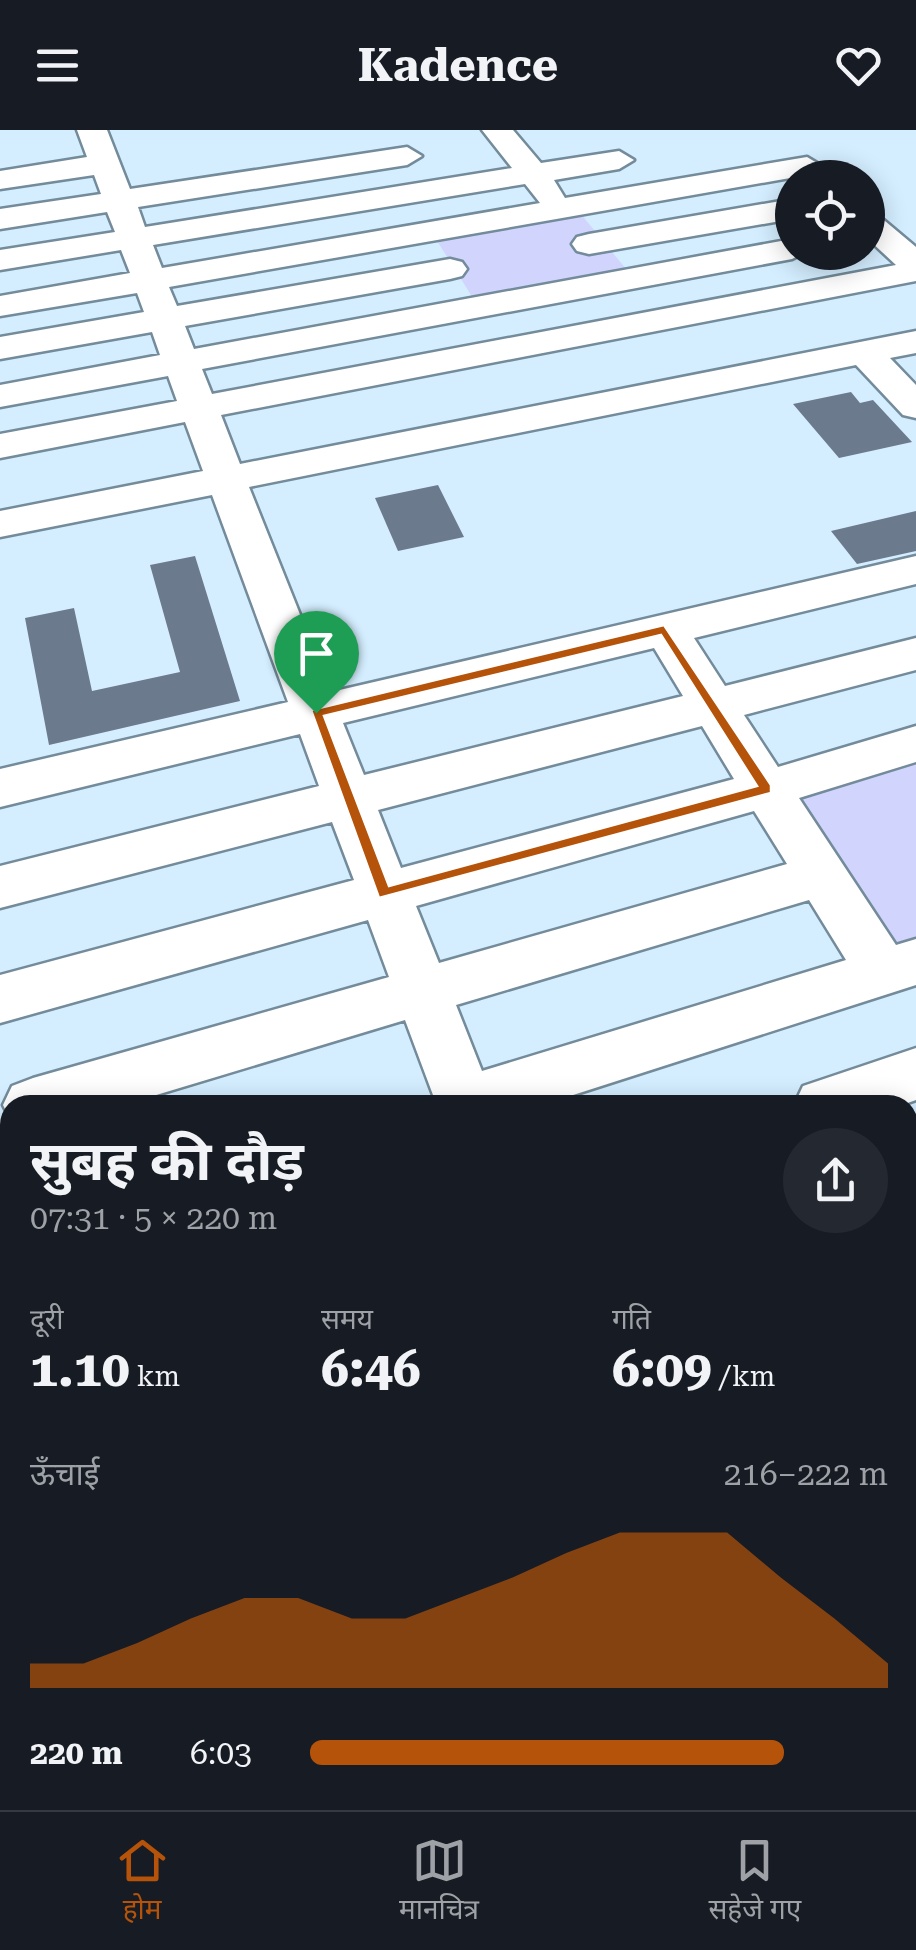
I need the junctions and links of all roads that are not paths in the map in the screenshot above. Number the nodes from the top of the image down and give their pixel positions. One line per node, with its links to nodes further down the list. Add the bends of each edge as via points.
1 (93, 133): 10 (street)
2 (502, 135): 3 (street); 5 (street); 11 (street)
3 (538, 135)
4 (776, 135): 9 (street)
5 (468, 146)
6 (431, 152): 14 (street)
7 (645, 155): 11 (street)
8 (137, 160): 10 (street)
9 (801, 160)
10 (105, 164): 13 (street); 14 (street)
11 (532, 173): 15 (street); 19 (street)
12 (775, 177): 15 (street)
13 (0, 180)
14 (118, 200): 17 (street); 19 (street)
15 (560, 208): 18 (street); 21 (street)
16 (775, 212): 21 (street)
17 (0, 219)
18 (427, 232): 25 (street); 26 (street)
19 (136, 238): 23 (street); 26 (street)
20 (885, 242): 24 (street)
21 (589, 244): 27 (street)
22 (775, 252): 27 (street)
23 (0, 260)
24 (916, 267): 33 (street)
25 (450, 270): 29 (street); 30 (street)
26 (149, 280): 28 (street); 30 (street)
27 (618, 280): 29 (street)
28 (0, 306)
29 (474, 308): 33 (street); 35 (street)
30 (165, 320): 32 (street); 35 (street)
31 (916, 342): 34 (street)
32 (0, 348)
33 (500, 350): 38 (street); 39 (street)
34 (864, 352): 37 (street); 39 (street)
35 (181, 362): 36 (street); 38 (street)
36 (0, 396)
37 (916, 407)
38 (200, 408): 40 (street); 41 (street)
39 (541, 417): 41 (street)
40 (0, 446)
41 (225, 478): 42 (street); 47 (street)
42 (0, 524)
43 (916, 570): 44 (street)
44 (664, 630): 46 (street); 47 (street)
45 (916, 654): 46 (street)
46 (714, 706): 50 (street); 51 (street)
47 (316, 713): 49 (street); 51 (street)
48 (916, 744): 50 (street)
49 (0, 788)
50 (766, 789): 52 (street); 54 (street)
51 (350, 798): 53 (street); 54 (street)
52 (825, 874): 55 (street); 56 (street)
53 (0, 888)
54 (384, 894): 56 (street); 57 (street)
55 (900, 967): 61 (street)
56 (422, 992): 59 (street); 60 (street)
57 (0, 999)
58 (916, 1074): 62 (street)
59 (67, 1095)
60 (460, 1095)
61 (492, 1095)
62 (854, 1095)

